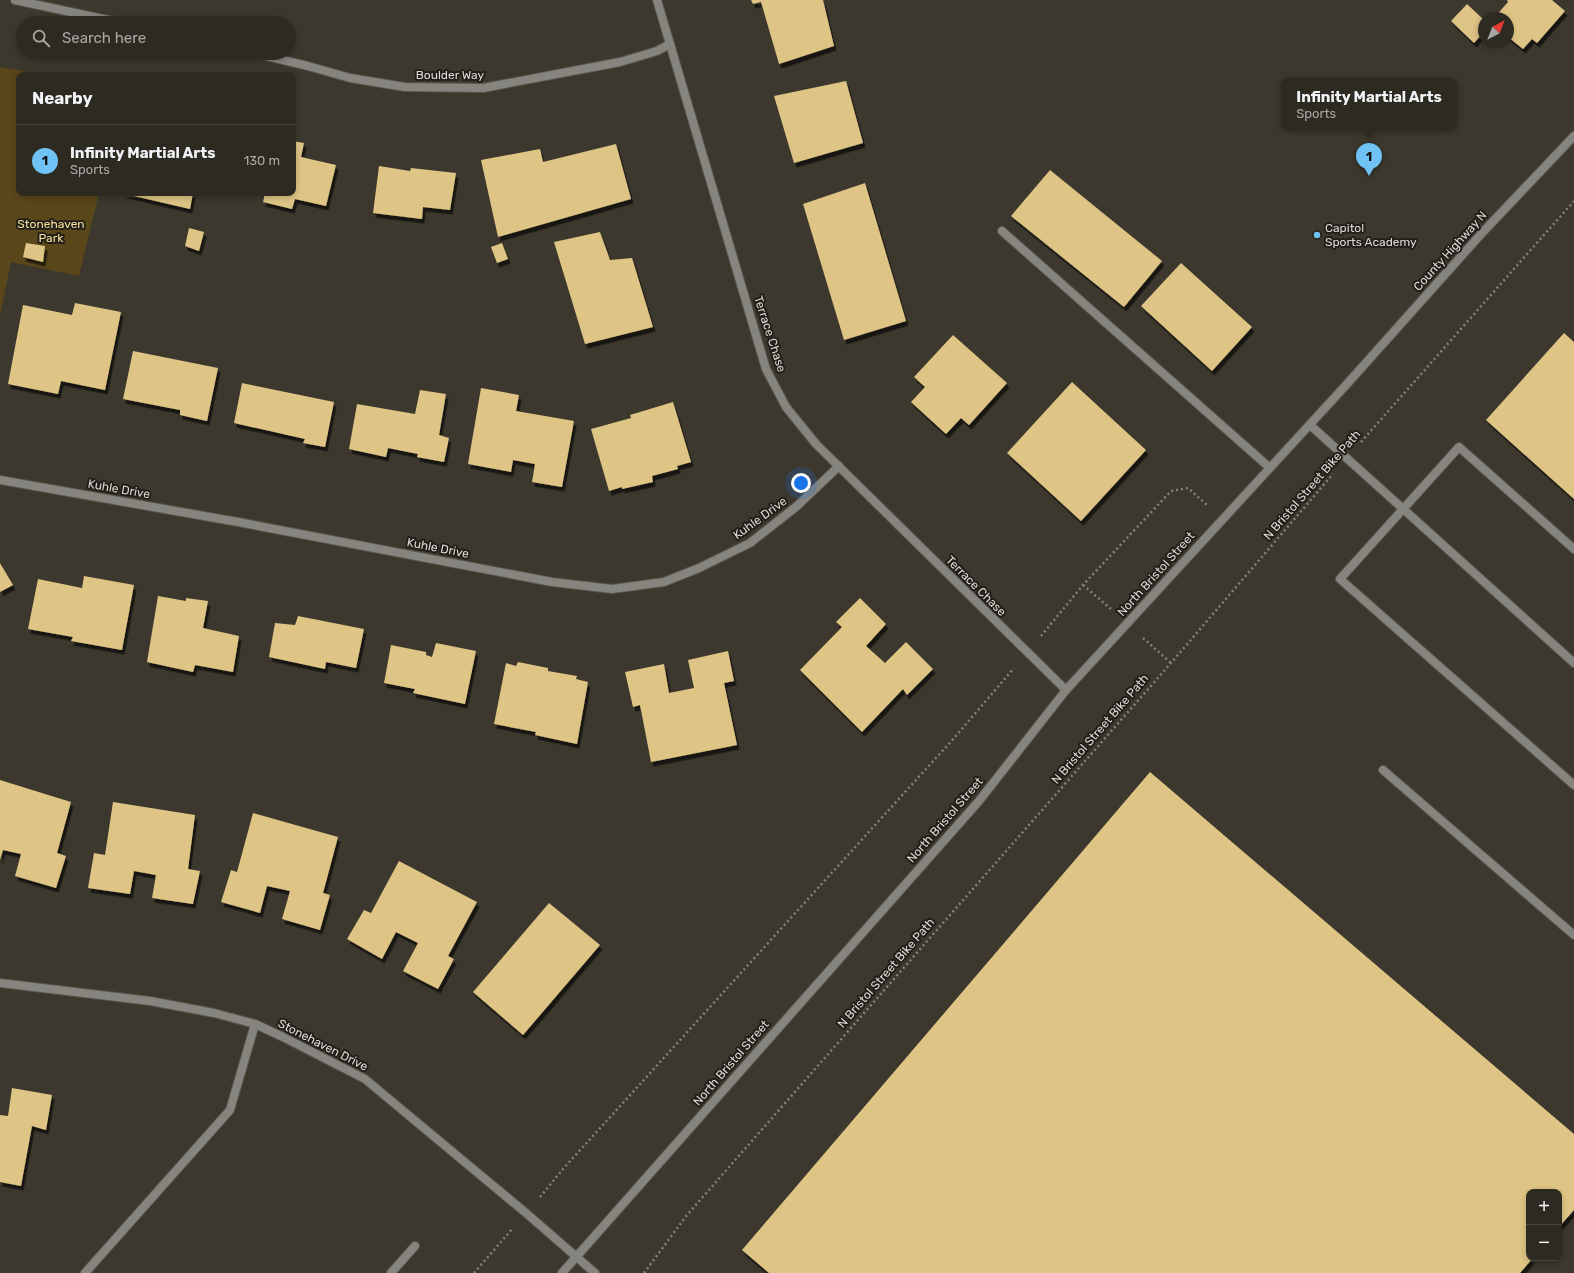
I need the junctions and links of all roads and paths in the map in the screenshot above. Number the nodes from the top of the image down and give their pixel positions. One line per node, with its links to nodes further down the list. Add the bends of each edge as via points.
1 (15, 0): 3 (street)
2 (656, 0): 4 (street, Terrace Chase)
3 (89, 16)
4 (670, 44): 5 (street, Boulder Way, via 657,51 620,62 483,88 405,87 350,78); 12 (street, Terrace Chase, via 766,369 786,407 816,444)
5 (283, 60)
6 (1574, 136): 9 (street, County Highway N, via 1482,233)
7 (1574, 201): 11 (path, N Bristol Street Bike Path)
8 (1002, 231): 13 (street)
9 (1347, 384): 10 (street, North Bristol Street)
10 (1310, 425): 11 (street); 13 (street, North Bristol Street)
11 (1347, 458): 15 (street); 34 (path, N Bristol Street Bike Path, via 1171,663 687,1215)
12 (839, 466): 14 (street, Kuhle Drive, via 797,506 750,544 664,582 612,588 552,582); 18 (street, Terrace Chase)
13 (1270, 468): 16 (street, North Bristol Street)
14 (0, 480)
15 (1402, 508): 17 (street, via 1459,447); 19 (street); 22 (street, via 1340,579)
16 (1222, 519): 18 (path, via 1188,488 1171,491 1083,585); 20 (street, North Bristol Street)
17 (1574, 549)
18 (1027, 653): 20 (street, Terrace Chase); 26 (path, via 955,738 562,1169)
19 (1574, 663)
20 (1066, 690): 28 (street, North Bristol Street, via 979,801)
21 (1383, 770): 23 (street)
22 (1574, 785)
23 (1574, 935)
24 (0, 983): 25 (street, Stonehaven Drive, via 150,1001)
25 (255, 1024): 26 (street, Stonehaven Drive, via 364,1079); 29 (street, via 230,1110)
26 (526, 1213): 28 (street, Stonehaven Drive); 31 (path)
27 (415, 1246): 30 (street)
28 (576, 1257): 32 (street, North Bristol Street); 33 (street, Stonehaven Drive)
29 (85, 1273)
30 (391, 1273)
31 (474, 1273)
32 (562, 1273)
33 (595, 1273)
34 (644, 1273)

